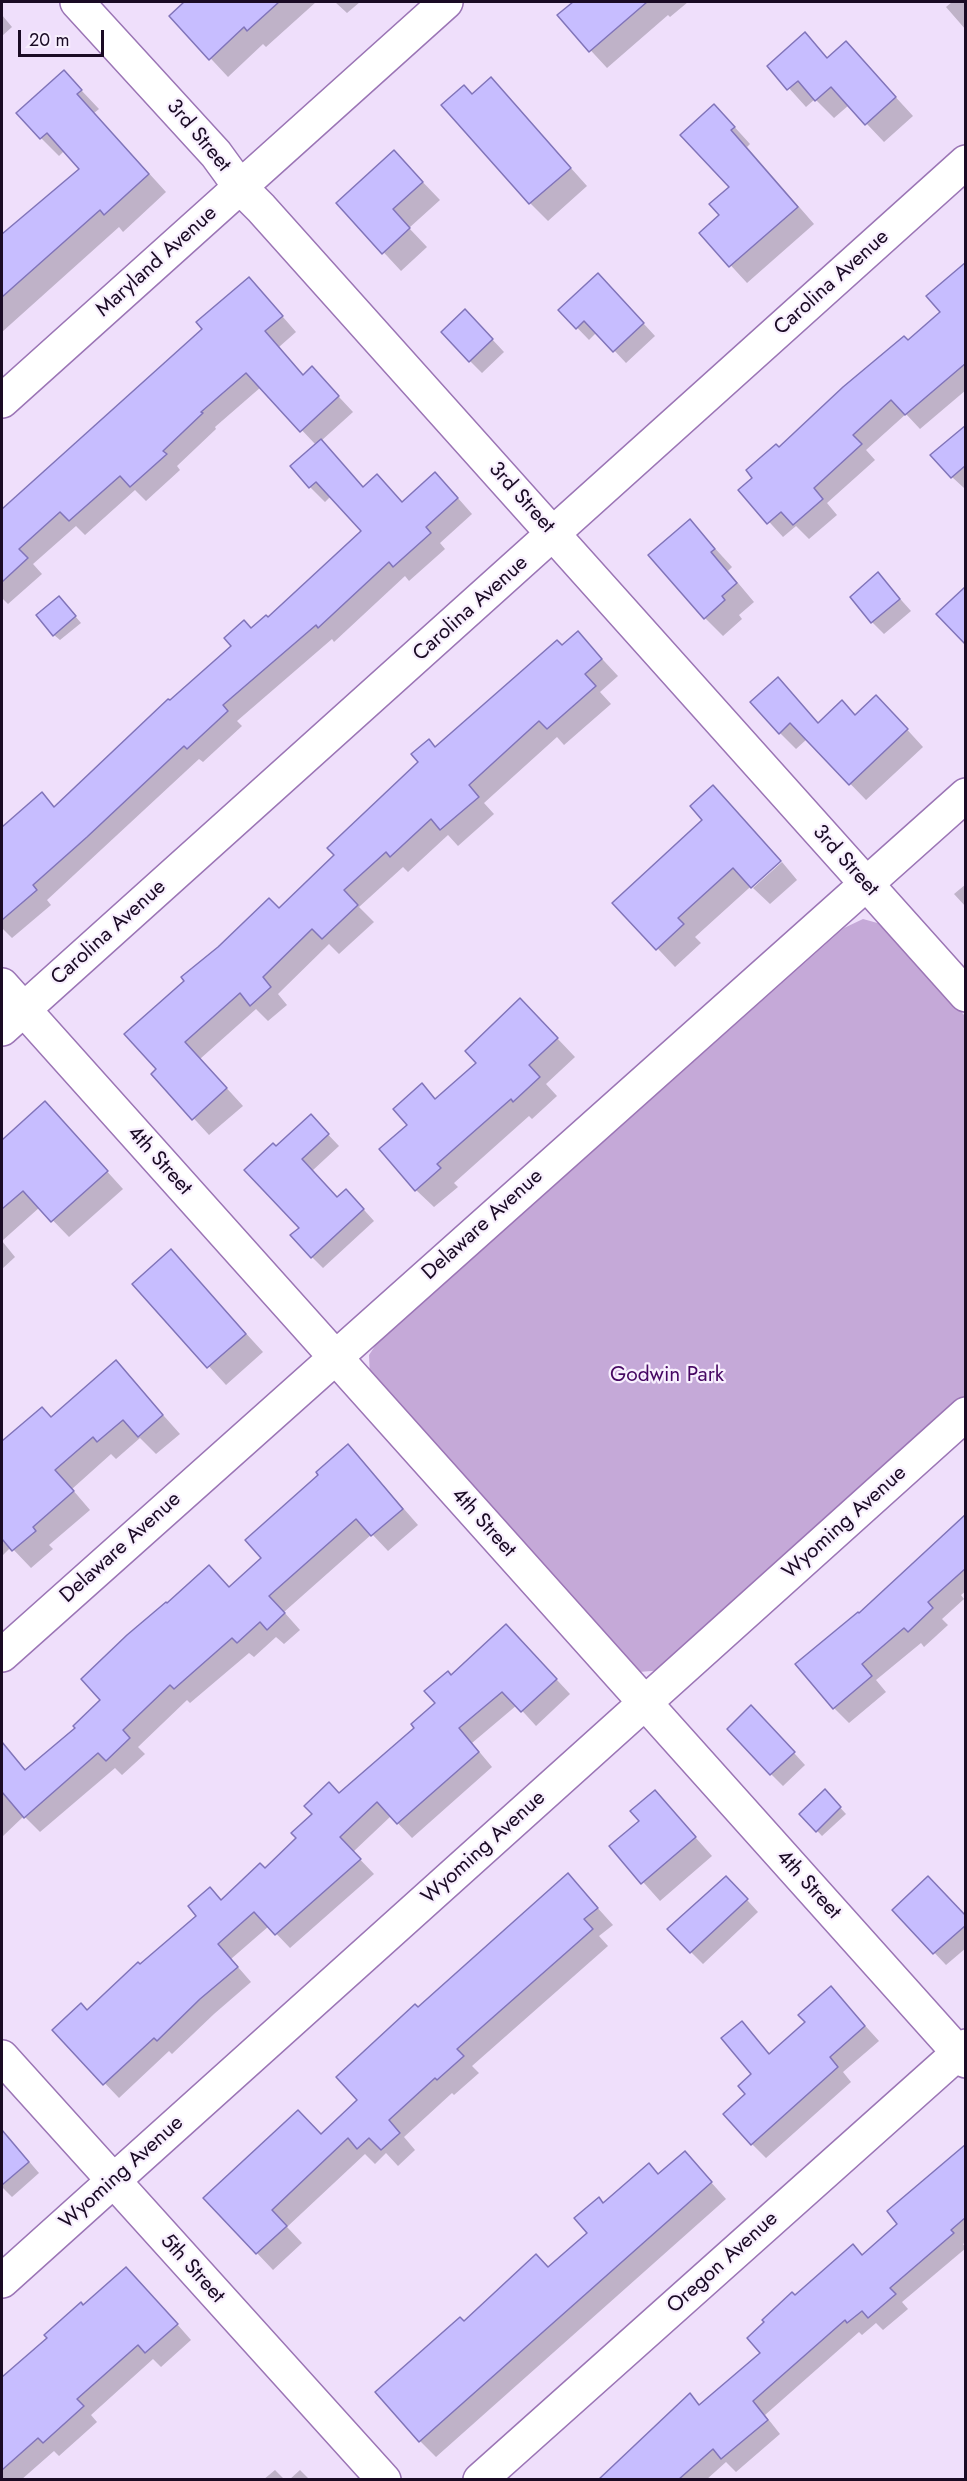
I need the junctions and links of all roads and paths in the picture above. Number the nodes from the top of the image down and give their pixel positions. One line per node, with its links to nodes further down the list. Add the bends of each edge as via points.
1 (77, 2): 4 (street, 3rd Street, via 216,154)
2 (446, 2): 4 (street, Maryland Avenue)
3 (966, 162): 6 (street, Carolina Avenue)
4 (240, 187): 5 (street, Maryland Avenue); 6 (street, 3rd Street)
5 (2, 401)
6 (553, 535): 8 (street, 3rd Street); 11 (street, Carolina Avenue)
7 (966, 795): 8 (street, Delaware Avenue)
8 (866, 885): 10 (street, 3rd Street); 12 (street, Delaware Avenue)
9 (2, 985): 11 (street, 4th Street)
10 (966, 995)
11 (13, 1019): 12 (street, 4th Street)
12 (334, 1357): 14 (street, Delaware Avenue); 15 (street, 4th Street)
13 (966, 1414): 15 (street, Wyoming Avenue)
14 (2, 1655)
15 (645, 1703): 16 (street, 4th Street); 18 (street, Wyoming Avenue)
16 (963, 2053): 21 (street, Oregon Avenue)
17 (2, 2057): 18 (street, 5th Street)
18 (113, 2181): 19 (street, Wyoming Avenue); 20 (street, 5th Street)
19 (2, 2281)
20 (384, 2480)
21 (480, 2480)

